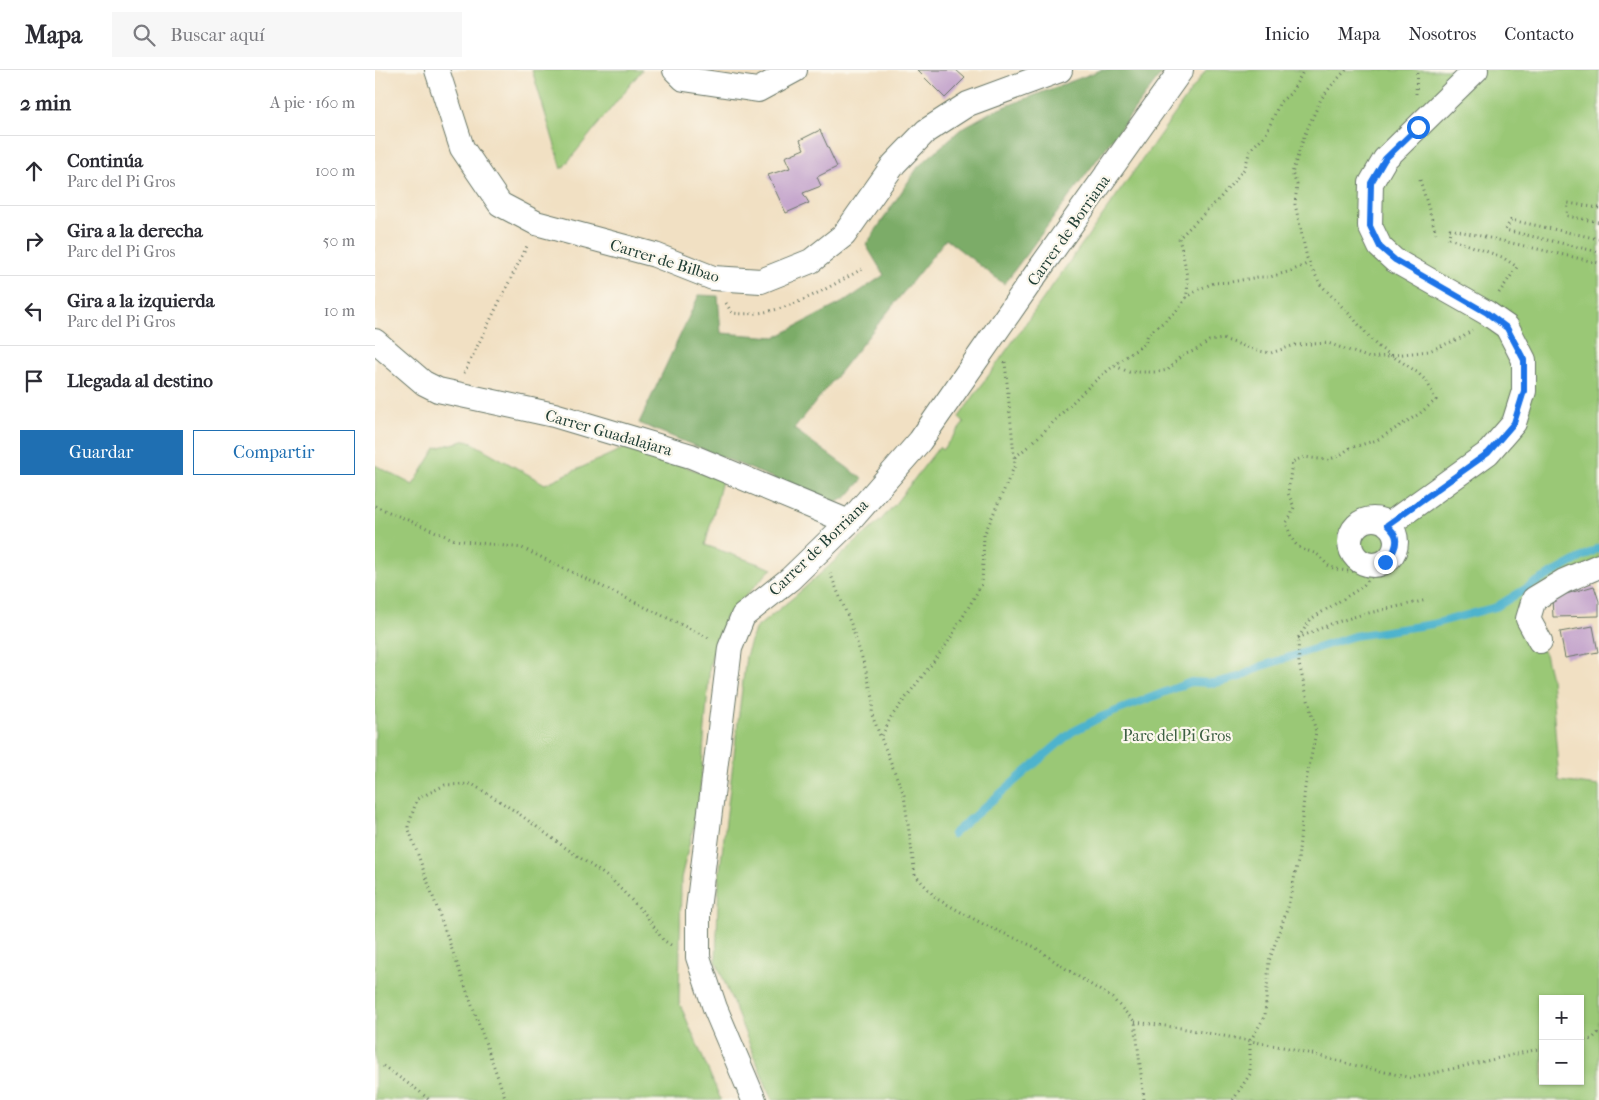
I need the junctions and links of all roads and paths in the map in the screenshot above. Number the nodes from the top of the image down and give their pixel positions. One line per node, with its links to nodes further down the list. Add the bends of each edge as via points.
1 (437, 70): 4 (street, Carrer de Bilbao, via 462,148 500,204 536,223 655,255 713,278 761,280 811,261 844,235 894,164 926,131 968,104)
2 (675, 70): 3 (street, via 685,78 758,90)
3 (795, 70)
4 (1060, 70)
5 (1181, 70): 20 (street, Carrer de Borriana)
6 (1304, 70): 18 (path, via 1291,93 1279,102 1266,134 1250,150 1245,168 1179,238 1187,274)
7 (1346, 70): 16 (path, via 1321,99 1293,173 1297,185 1295,204)
8 (1476, 70): 19 (street, via 1385,159 1371,183 1370,226 1380,247 1395,260)
9 (1421, 180): 12 (path)
10 (1599, 208): 11 (path, via 1568,203 1567,216)
11 (1599, 222)
12 (1436, 233)
13 (1599, 239): 15 (path, via 1511,220 1505,230)
14 (527, 245): 24 (path)
15 (1599, 252)
16 (1309, 263): 18 (path, via 1270,277 1215,283); 22 (path, via 1320,284 1377,346)
17 (1599, 263): 19 (path, via 1451,229 1449,238 1502,257 1517,267)
18 (1185, 299): 23 (path, via 1147,334 1145,344)
19 (1487, 313): 22 (path, via 1463,337 1429,352); 28 (street, via 1507,328 1524,360 1524,391 1514,423 1488,453)
20 (997, 331): 25 (path, via 1005,359); 27 (street, Carrer de Borriana, via 920,441)
21 (375, 341): 27 (street, Carrer Guadalajara, via 424,383 438,390 554,415 691,456)
22 (1391, 355): 23 (path, via 1371,358 1328,344 1295,345 1271,353 1223,339 1209,341 1181,356 1168,370 1129,372); 30 (path, via 1427,382 1436,400 1377,440 1350,448 1327,460 1304,457 1292,462 1288,493 1294,506 1286,523 1299,547 1317,554 1329,565 1361,571)
23 (1115, 366): 25 (path)
24 (461, 378)
25 (1014, 457): 36 (path, via 1015,465 985,535 982,584 947,644 891,717)
26 (375, 506): 35 (path, via 455,540 522,548)
27 (849, 522): 29 (street, Carrer de Borriana)
28 (1387, 525): 30 (street, via 1395,536 1396,546 1390,558); 30 (street, via 1375,519 1363,522 1350,540 1353,554 1359,561)
29 (820, 550): 35 (street, Carrer de Borriana, via 743,616); 36 (path, via 864,664 873,698 872,715)
30 (1379, 565): 33 (path, via 1362,587 1311,619)
31 (1599, 566): 34 (street, via 1564,581 1535,599 1527,619)
32 (1427, 600): 33 (path, via 1331,624)
33 (1298, 638): 40 (path, via 1299,664 1316,732 1305,787 1298,861 1288,907 1269,961 1265,1016)
34 (1540, 641)
35 (730, 648): 37 (street, Carrer de Borriana, via 698,909)
36 (881, 738): 38 (path, via 904,795 915,875 937,899 1035,947 1112,998)
37 (698, 956): 45 (path, via 684,953 663,940 646,915 612,880 472,784 445,785 417,799 408,827); 46 (street, Carrer de Borriana, via 715,1008)
38 (1135, 1022): 40 (path); 47 (path)
39 (1599, 1032): 41 (path, via 1592,1039)
40 (1250, 1040): 42 (path, via 1411,1078); 48 (path, via 1250,1074)
41 (1584, 1040)
42 (1539, 1049)
43 (383, 1066): 44 (path)
44 (429, 1100)
45 (506, 1100)
46 (754, 1100)
47 (1144, 1100)
48 (1233, 1100)

